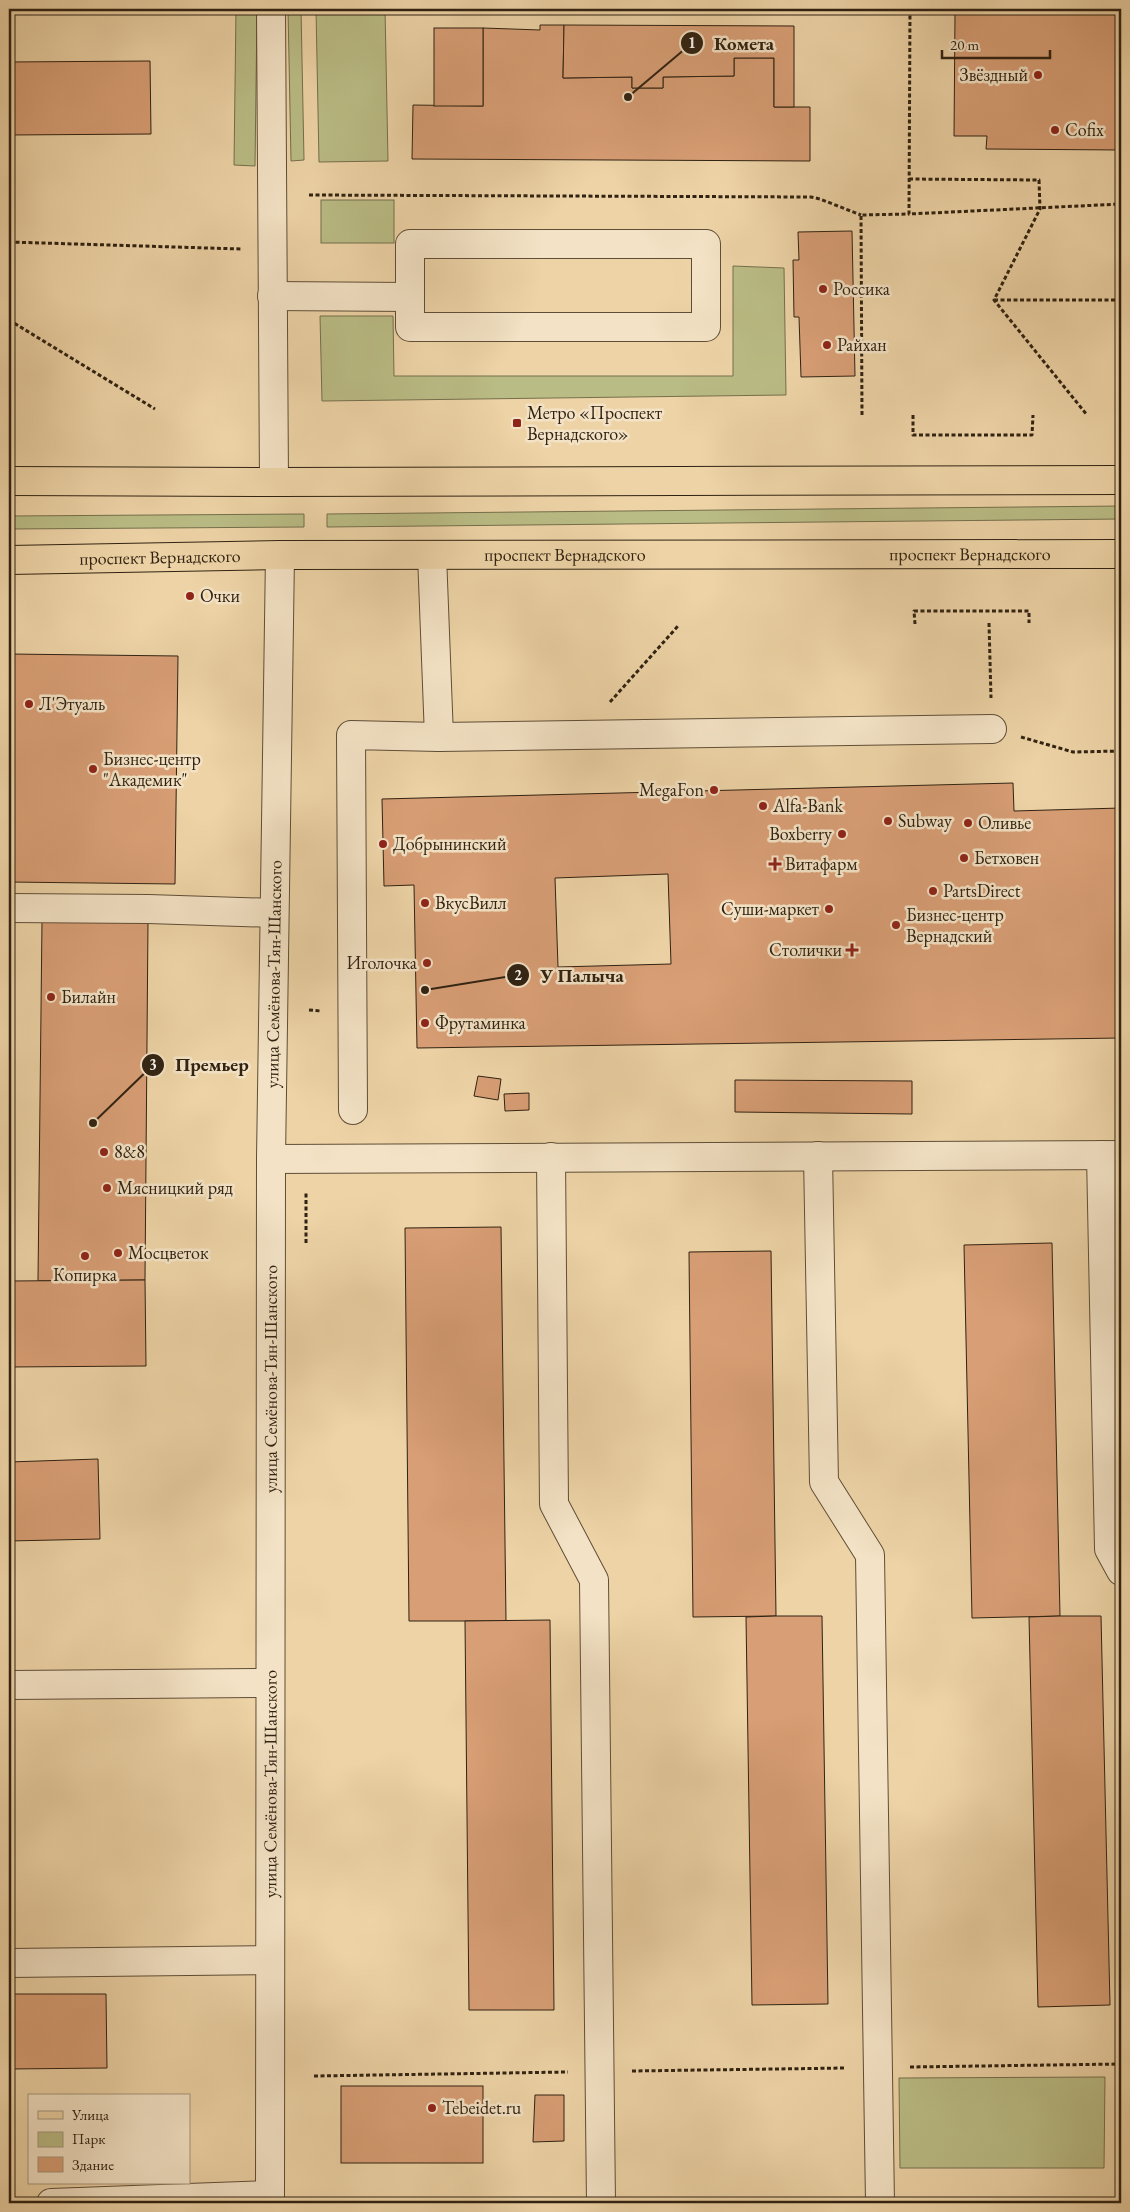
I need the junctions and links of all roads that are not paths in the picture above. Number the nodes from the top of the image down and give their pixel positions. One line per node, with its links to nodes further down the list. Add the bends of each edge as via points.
1 (271, 9): 2 (street)
2 (272, 296): 3 (street); 6 (street)
3 (410, 297): 3 (street, via 410,244 706,244 706,327 410,327)
4 (1121, 480): 6 (main road)
5 (9, 481): 6 (main road)
6 (274, 482)
7 (432, 554): 8 (main road, проспект Вернадского); 9 (main road, проспект Вернадского); 12 (street)
8 (1121, 554)
9 (280, 555): 10 (main road, проспект Вернадского); 14 (street, улица Семёнова-Тян-Шанского)
10 (9, 560)
11 (992, 729): 12 (street)
12 (439, 737): 15 (street, via 351,735)
13 (9, 908): 14 (street)
14 (274, 913): 19 (street, улица Семёнова-Тян-Шанского)
15 (352, 1110)
16 (1111, 1155): 17 (street); 20 (street, via 1109,1549)
17 (818, 1156): 18 (street); 28 (street, via 824,1482 870,1555)
18 (551, 1157): 19 (street); 27 (street, via 554,1504 594,1580)
19 (271, 1158): 21 (street, улица Семёнова-Тян-Шанского)
20 (1121, 1571)
21 (270, 1683): 22 (street); 23 (street, улица Семёнова-Тян-Шанского)
22 (9, 1685)
23 (270, 1960): 24 (street); 25 (street, улица Семёнова-Тян-Шанского)
24 (9, 1963)
25 (270, 2199): 26 (street)
26 (51, 2203)
27 (601, 2203)
28 (880, 2203)

